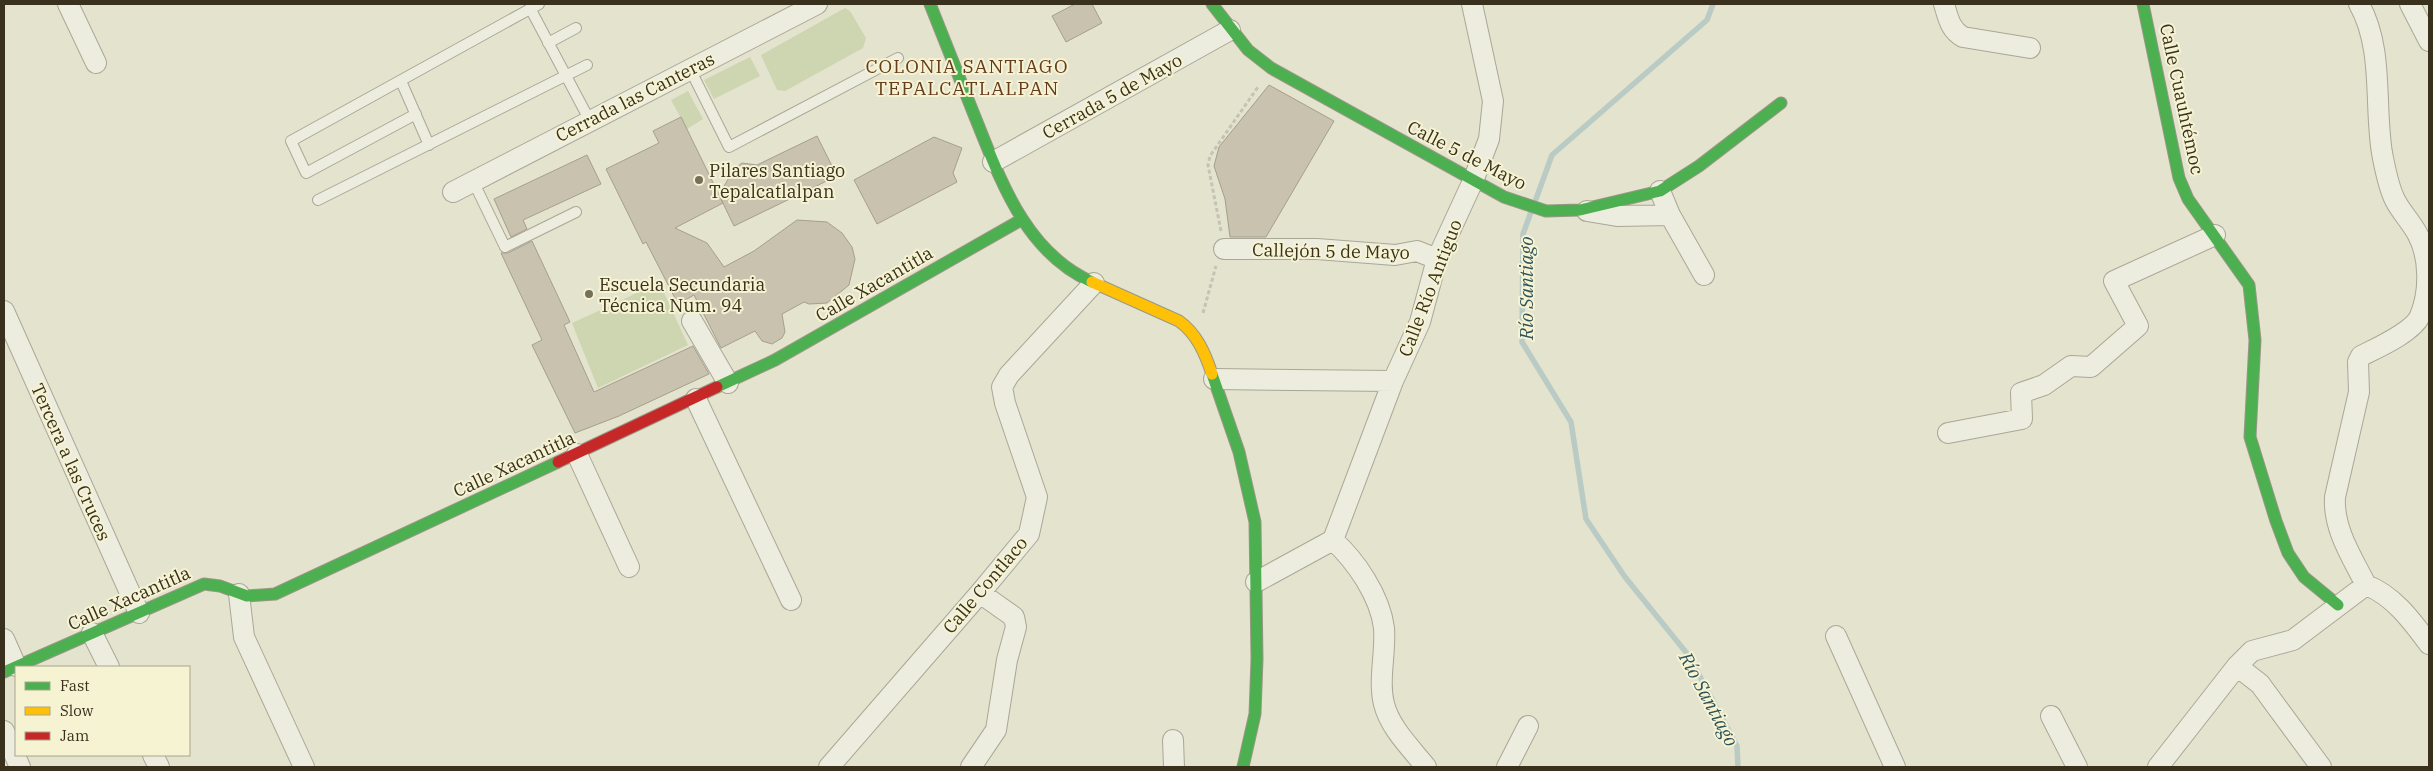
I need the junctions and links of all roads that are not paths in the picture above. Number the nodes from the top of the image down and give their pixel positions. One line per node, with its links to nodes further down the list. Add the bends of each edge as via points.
1 (68, 4): 17 (street)
2 (817, 4): 19 (street, Cerrada las Canteras)
3 (930, 4): 26 (street)
4 (1212, 4): 12 (street, Calle 5 de Mayo)
5 (1472, 4): 28 (street, Calle Río Antiguo, via 1493,101 1489,139)
6 (1944, 4): 15 (street, via 1951,26 1963,38)
7 (2143, 4): 36 (street, Calle Cuauhtémoc, via 2180,178 2188,199)
8 (2359, 4): 52 (street, via 2365,15 2378,73 2382,153 2389,184 2395,200 2419,236 2427,268 2427,282 2415,325 2362,356 2358,362 2360,392 2334,512 2339,530)
9 (534, 6): 14 (lane); 21 (lane)
10 (2418, 12): 13 (street)
11 (576, 28): 14 (lane)
12 (1230, 30): 26 (street, Cerrada 5 de Mayo); 28 (street, Calle 5 de Mayo, via 1248,50 1272,68)
13 (2429, 41)
14 (548, 42): 20 (lane)
15 (2030, 48)
16 (898, 58): 19 (lane, via 729,147)
17 (96, 63)
18 (587, 65): 20 (lane)
19 (690, 69): 24 (street, Cerrada las Canteras)
20 (566, 75): 24 (lane); 25 (lane)
21 (401, 81): 23 (lane); 23 (lane, via 291,141 306,173)
22 (1781, 103): 29 (street, Calle 5 de Mayo, via 1699,166)
23 (416, 114): 25 (lane)
24 (590, 121): 27 (street, Cerrada las Canteras)
25 (429, 145): 31 (lane)
26 (993, 162): 35 (street)
27 (473, 181): 30 (street, Cerrada las Canteras); 33 (lane, via 505,247)
28 (1473, 181): 32 (street, Calle 5 de Mayo, via 1504,197 1546,211); 38 (street, Calle Río Antiguo)
29 (1660, 191): 32 (street, Calle 5 de Mayo); 34 (street)
30 (453, 192)
31 (318, 200)
32 (1580, 210): 34 (street, via 1617,216)
33 (576, 212)
34 (1670, 215): 39 (street)
35 (1021, 220): 40 (street, via 1054,259); 45 (street, Calle Xacantitla)
36 (2215, 235): 47 (street, via 2114,281 2138,326 2091,367 2071,366 2044,385 2021,393 2022,419); 56 (street, Calle Cuauhtémoc, via 2249,285 2255,340 2250,437 2266,494 2288,553 2304,576)
37 (1224, 249): 38 (street, Callejón 5 de Mayo, via 1317,249 1395,255 1417,251)
38 (1437, 259): 44 (street, Calle Río Antiguo, via 1420,322)
39 (1704, 275)
40 (1094, 283): 43 (street, via 1179,321 1191,330 1206,355); 54 (street, Calle Contlaco, via 1009,375 1002,387 1038,497 1029,534)
41 (4, 311): 57 (street, Tercera a las Cruces)
42 (692, 321): 45 (street)
43 (1214, 379): 44 (street); 51 (street, via 1248,482 1255,522)
44 (1393, 381): 49 (street, Calle Río Antiguo)
45 (728, 384): 46 (street, Calle Xacantitla)
46 (696, 399): 48 (street, Calle Xacantitla); 55 (street)
47 (1948, 432)
48 (577, 454): 50 (street); 53 (street, Calle Xacantitla, via 275,594 257,597)
49 (1333, 540): 51 (street); 76 (street, via 1346,552 1375,600 1384,627 1386,709 1394,726)
50 (629, 567)
51 (1256, 582): 75 (street, via 1255,714)
52 (2366, 585): 56 (street); 61 (street, via 2377,589 2409,617)
53 (238, 594): 57 (street, Calle Xacantitla, via 222,584 204,584); 71 (street, via 244,637)
54 (980, 594): 72 (street, Calle Contlaco); 73 (street, via 1014,617 1016,627 1007,660 996,730)
55 (792, 600)
56 (2338, 605): 64 (street, via 2293,640 2252,651)
57 (139, 613): 58 (street, Calle Xacantitla)
58 (92, 632): 62 (street, Calle Xacantitla); 63 (street)
59 (1836, 636): 78 (street)
60 (4, 639): 65 (street)
61 (2429, 644)
62 (17, 666)
63 (109, 666)
64 (2237, 666): 80 (street); 81 (street, via 2260,684)
65 (10, 669)
66 (2051, 716): 79 (street)
67 (1528, 726): 77 (street)
68 (4, 731): 70 (street)
69 (1172, 740): 74 (street)
70 (15, 756)
71 (304, 767)
72 (828, 767)
73 (971, 767)
74 (1174, 767)
75 (1243, 767)
76 (1426, 767)
77 (1507, 767)
78 (1895, 767)
79 (2077, 767)
80 (2158, 767)
81 (2321, 767)

